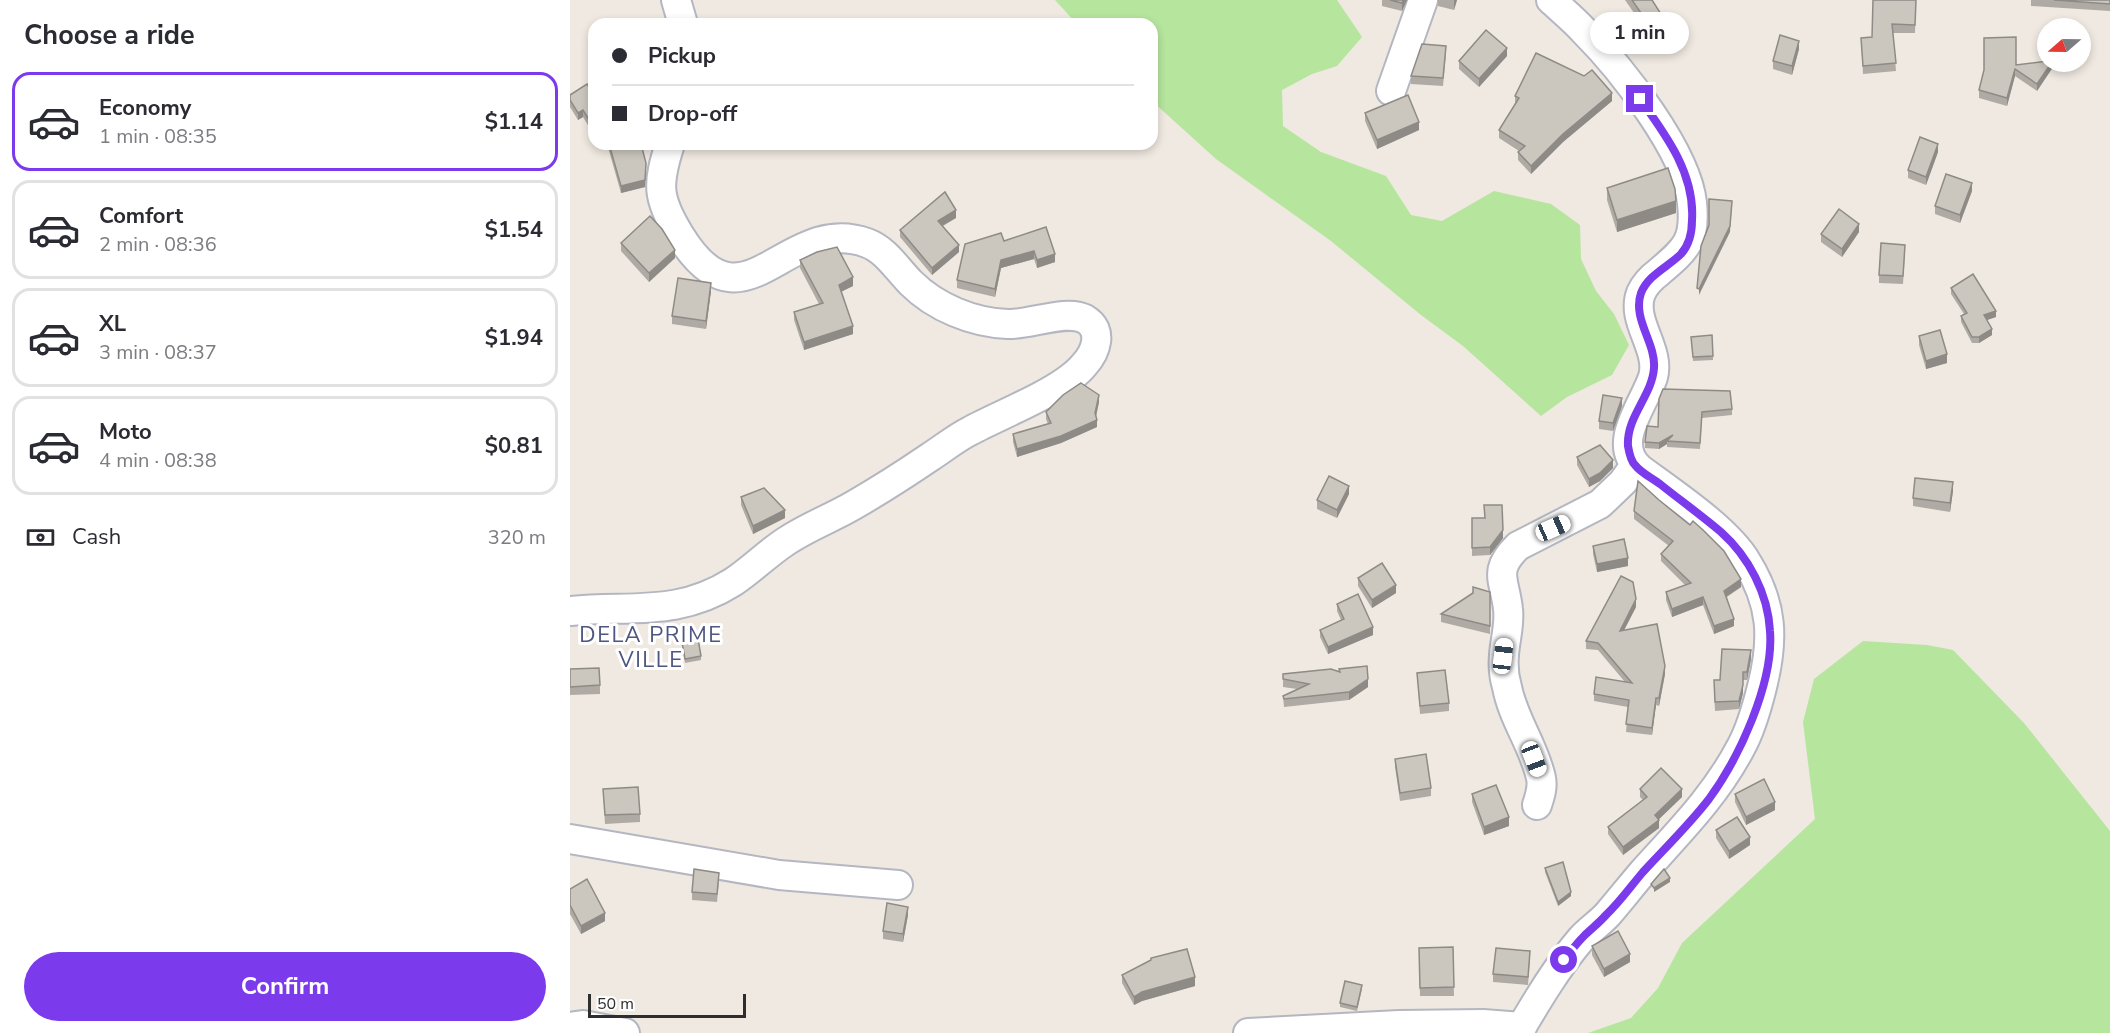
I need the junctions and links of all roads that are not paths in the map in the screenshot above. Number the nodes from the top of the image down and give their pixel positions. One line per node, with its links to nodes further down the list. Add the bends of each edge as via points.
1 (676, 0): 4 (street)
2 (1423, 0): 5 (street)
3 (1551, 0): 7 (street, via 1585,31 1628,83 1664,133 1689,186 1689,242 1682,253 1646,283 1640,295 1654,366 1629,430 1628,447)
4 (681, 18)
5 (1391, 91)
6 (668, 150): 8 (street, via 660,186 668,215 689,251 710,271 723,277 738,279 754,274 813,242 866,242 931,300 956,313 1008,324 1067,316 1083,318 1096,333 1095,347 1084,366 1059,386 967,432 854,505 785,542 732,582 705,596 666,607)
7 (1635, 465): 9 (street, via 1600,504 1518,546 1501,571 1509,616 1504,672 1511,703 1541,778); 13 (street, via 1713,525 1746,560 1767,611 1771,633 1768,665 1742,745 1708,800 1564,960)
8 (570, 611)
9 (1538, 805)
10 (570, 839): 11 (street, via 779,875)
11 (898, 885)
12 (570, 1027): 14 (street, via 583,1025)
13 (1520, 1030): 15 (street, via 1483,1024)
14 (625, 1033)
15 (1248, 1033)

